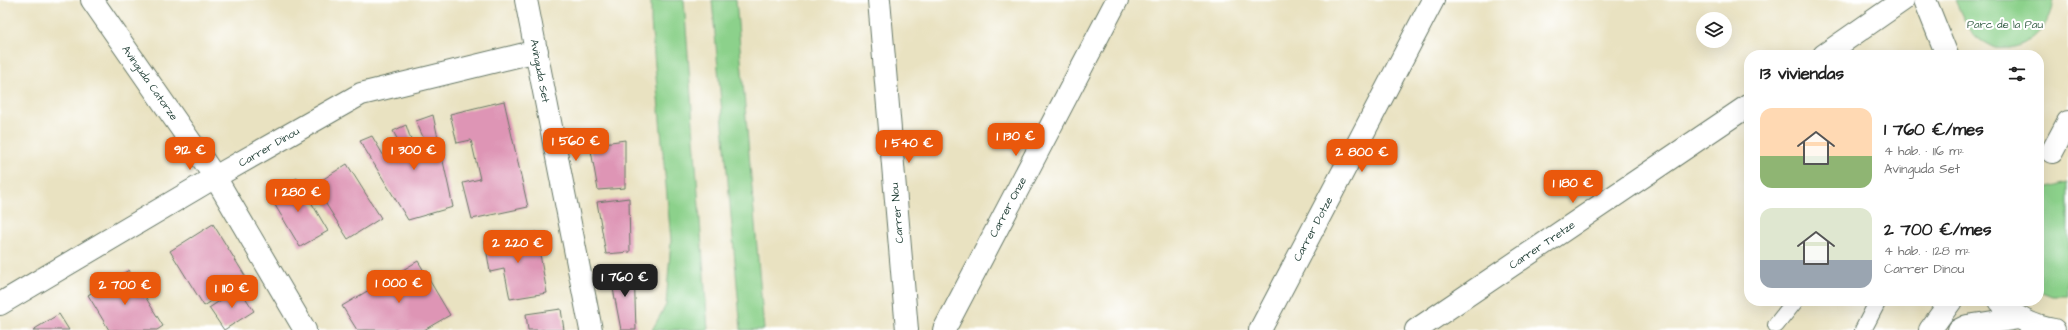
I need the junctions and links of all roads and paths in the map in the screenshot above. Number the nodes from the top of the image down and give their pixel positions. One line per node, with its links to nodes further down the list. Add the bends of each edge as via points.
1 (92, 0): 14 (street, Avinguda Catorze)
2 (526, 0): 10 (street, Avinguda Set)
3 (878, 0): 24 (street, Carrer Nou)
4 (1117, 0): 25 (street, Carrer Onze)
5 (1432, 0): 26 (street, Carrer Dotze)
6 (1903, 0): 8 (street)
7 (1925, 0): 9 (street)
8 (1831, 50)
9 (1945, 50)
10 (537, 51): 14 (street, Carrer Dinou, via 362,94); 23 (street, Avinguda Set)
11 (1744, 108): 27 (street, Carrer Tretze)
12 (2068, 122): 13 (street)
13 (2048, 152)
14 (215, 177): 15 (street, Carrer Dinou); 22 (street, Avinguda Catorze)
15 (0, 304)
16 (1791, 306): 21 (lane)
17 (1875, 306): 28 (lane)
18 (1947, 306): 29 (street)
19 (2006, 306): 20 (street)
20 (2019, 318): 30 (street, via 1968,326); 31 (street)
21 (1776, 325)
22 (305, 330)
23 (591, 330)
24 (907, 330)
25 (944, 330)
26 (1260, 330)
27 (1416, 330)
28 (1863, 330)
29 (1930, 330)
30 (1959, 330)
31 (2054, 330)

